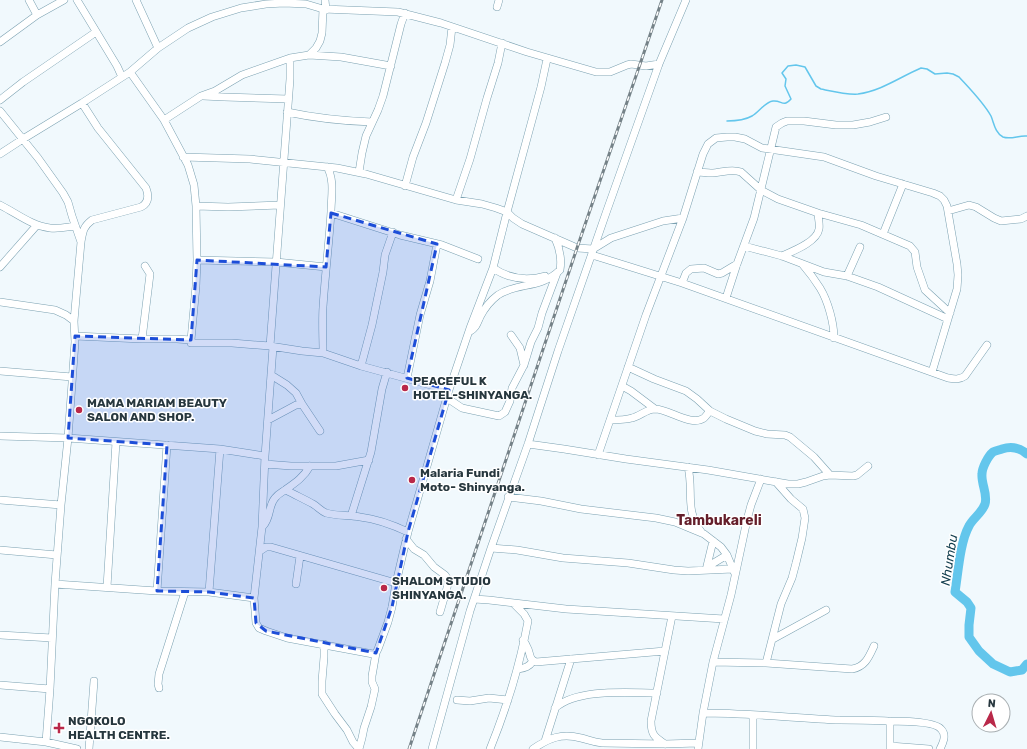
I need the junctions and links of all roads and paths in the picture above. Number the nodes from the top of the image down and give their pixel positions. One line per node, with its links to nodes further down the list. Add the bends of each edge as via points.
1 (28, 0): 10 (street)
2 (64, 0): 10 (street)
3 (77, 0): 12 (street)
4 (136, 0): 15 (street)
5 (325, 0): 8 (street)
6 (686, 0): 19 (street)
7 (284, 1): 8 (street); 15 (street, via 241,8 212,17 188,28)
8 (325, 10): 9 (street); 16 (street, via 320,40)
9 (405, 13): 11 (street); 20 (street)
10 (37, 15): 13 (street)
11 (452, 27): 14 (street); 41 (street, via 445,63)
12 (96, 32): 22 (street); 25 (street)
13 (0, 42)
14 (502, 43): 18 (street); 43 (street)
15 (158, 48): 21 (street)
16 (309, 55): 17 (street); 20 (street, via 341,57)
17 (290, 58): 23 (street, via 242,75); 24 (street)
18 (547, 59): 19 (street, via 603,73 627,64); 48 (street)
19 (659, 64): 62 (street)
20 (391, 66): 31 (street, via 383,96)
21 (130, 72): 22 (street); 30 (street)
22 (122, 77): 26 (street)
23 (201, 96): 24 (street); 30 (street)
24 (288, 99): 28 (street)
25 (0, 100)
26 (82, 103): 32 (street); 58 (street, via 98,128 146,188 148,200 141,207 92,220 86,225)
27 (0, 111): 32 (street)
28 (287, 112): 31 (street); 36 (street)
29 (886, 117): 33 (street, via 853,125 787,121 776,127)
30 (164, 120): 35 (street)
31 (372, 122): 38 (street, via 366,136)
32 (23, 139): 34 (street); 54 (street, via 63,193)
33 (771, 149): 39 (street, via 735,137 716,138 706,147); 40 (street, via 824,157); 42 (street)
34 (0, 154)
35 (183, 157): 36 (street, via 250,159); 46 (street, via 194,185)
36 (283, 163): 37 (street); 45 (street)
37 (327, 167): 38 (street); 49 (street, via 331,177)
38 (359, 172): 41 (street)
39 (697, 172): 42 (street, via 737,170); 52 (street)
40 (903, 184): 47 (street, via 940,196); 56 (street)
41 (405, 186): 43 (street)
42 (761, 190): 50 (street); 60 (street)
43 (456, 200): 48 (street, via 482,204)
44 (0, 205): 53 (street)
45 (280, 205): 46 (street); 66 (street)
46 (196, 206): 65 (street)
47 (948, 211): 51 (street, via 969,205 1001,221); 79 (street, via 958,269 957,289)
48 (507, 212): 57 (street, via 522,224); 72 (street)
49 (331, 213): 55 (street); 71 (street)
50 (818, 213): 56 (street); 63 (street, via 818,233 801,247)
51 (1027, 216)
52 (683, 218): 62 (street, via 658,222 612,238); 74 (street)
53 (37, 225): 54 (street, via 50,228); 70 (street)
54 (75, 226): 58 (street)
55 (393, 232): 59 (street); 90 (street, via 385,255 372,325)
56 (883, 234): 79 (street, via 913,249 925,290)
57 (555, 238): 62 (street); 73 (street, via 561,254 560,270)
58 (81, 242): 80 (street)
59 (437, 244): 64 (street); 98 (street)
60 (744, 246): 63 (street); 67 (street)
61 (860, 247): 75 (street)
62 (593, 252): 74 (street); 110 (street)
63 (782, 256): 68 (street)
64 (478, 259)
65 (197, 260): 66 (street); 86 (street)
66 (276, 262): 71 (street); 88 (street)
67 (737, 264): 76 (street, via 718,274 704,268 691,269); 77 (street)
68 (803, 265): 75 (street); 84 (street, via 821,290 833,326)
69 (145, 266): 85 (street, via 150,274)
70 (0, 267)
71 (326, 267): 89 (street)
72 (493, 268): 73 (street, via 511,277 530,279); 81 (street)
73 (557, 273): 81 (street, via 543,281 498,295); 91 (street)
74 (661, 275): 76 (street); 92 (street)
75 (847, 276): 79 (street)
76 (682, 282): 77 (street)
77 (726, 298): 84 (street)
78 (0, 302): 80 (street, via 55,310)
79 (949, 316): 95 (street)
80 (74, 321): 83 (street)
81 (469, 332): 100 (street)
82 (511, 335): 91 (street, via 520,348)
83 (75, 336): 85 (street); 97 (street)
84 (834, 338): 95 (street)
85 (142, 339): 86 (street)
86 (191, 340): 88 (street, via 191,343)
87 (987, 345): 95 (street, via 965,376 960,379)
88 (272, 346): 89 (street); 96 (street)
89 (323, 353): 90 (street)
90 (361, 366): 94 (street)
91 (524, 366): 100 (street, via 512,388 508,407 499,416 462,408)
92 (628, 367): 99 (street); 103 (street, via 686,391)
93 (0, 371): 97 (street)
94 (387, 372): 98 (street); 115 (street)
95 (932, 372)
96 (271, 375): 101 (street, via 293,390); 104 (street)
97 (72, 376): 108 (street)
98 (407, 378): 100 (street)
99 (622, 386): 102 (street); 105 (street)
100 (448, 394): 130 (street)
101 (302, 404): 104 (street); 106 (street)
102 (654, 409): 103 (street, via 692,420 703,419); 105 (street, via 632,419)
103 (710, 411): 120 (street, via 755,431 790,437 814,457)
104 (268, 420): 114 (street)
105 (610, 420): 113 (street)
106 (320, 431)
107 (0, 436): 108 (street)
108 (68, 438): 109 (street); 126 (street)
109 (116, 442): 111 (street); 143 (street)
110 (528, 444): 113 (street); 124 (street)
111 (167, 445): 112 (street); 144 (street)
112 (220, 449): 114 (street); 146 (street)
113 (598, 455): 119 (street)
114 (265, 456): 116 (street)
115 (369, 460): 117 (street, via 336,466); 127 (street)
116 (265, 464): 117 (street); 128 (street)
117 (310, 466): 123 (street, via 303,477)
118 (868, 466): 120 (street, via 857,475)
119 (688, 467): 121 (street); 129 (street, via 691,508 698,527)
120 (830, 475): 122 (street, via 798,484)
121 (761, 479): 122 (street); 139 (street, via 751,505)
122 (776, 482): 160 (street, via 803,509 805,526)
123 (286, 490): 127 (street, via 326,513); 128 (street, via 274,499 266,523)
124 (508, 497): 129 (street, via 656,518 675,522); 132 (street)
125 (0, 500): 126 (street)
126 (61, 505): 135 (street)
127 (351, 516): 130 (street, via 391,524)
128 (262, 527): 134 (street)
129 (704, 534): 131 (street)
130 (407, 535): 140 (street); 154 (street, via 414,550 424,555 447,578 447,588)
131 (713, 541): 136 (street); 138 (street)
132 (491, 548): 138 (street, via 688,571); 148 (street)
133 (0, 550): 135 (street)
134 (260, 551): 137 (street, via 271,547); 147 (street)
135 (57, 554): 141 (street)
136 (727, 555): 138 (street); 139 (street)
137 (300, 556): 140 (street); 142 (street)
138 (706, 568): 139 (street)
139 (734, 572): 156 (street)
140 (396, 583): 165 (street, via 388,622)
141 (55, 584): 143 (street); 159 (street)
142 (296, 584)
143 (107, 587): 144 (street)
144 (157, 591): 145 (street)
145 (185, 592): 146 (street); 173 (street, via 159,674)
146 (209, 592): 147 (street)
147 (254, 598): 162 (street, via 256,623 259,628 287,638)
148 (474, 599): 149 (street); 153 (street)
149 (489, 600): 150 (street); 153 (street)
150 (514, 604): 151 (street); 157 (street)
151 (533, 606): 155 (street); 157 (street)
152 (826, 610): 160 (street)
153 (470, 611): 191 (street)
154 (440, 612)
155 (672, 616): 156 (street); 164 (street)
156 (724, 619): 168 (street)
157 (528, 620): 161 (street)
158 (0, 635): 159 (street)
159 (52, 638): 174 (street)
160 (773, 639): 169 (street)
161 (523, 640): 167 (street); 170 (street)
162 (324, 644): 165 (street, via 373,654); 190 (street, via 322,694)
163 (874, 646): 169 (street, via 866,662 855,669)
164 (665, 651): 166 (street); 175 (street)
165 (376, 652): 190 (street, via 372,676 375,689)
166 (571, 659): 167 (street); 178 (street)
167 (533, 661): 170 (street, via 529,666)
168 (713, 662): 169 (street); 179 (street)
169 (766, 663)
170 (518, 669): 177 (street)
171 (94, 681): 189 (street)
172 (0, 685): 174 (street)
173 (159, 688)
174 (50, 689): 184 (street)
175 (657, 693): 178 (street, via 599,694 573,698); 185 (street, via 651,729 654,736)
176 (457, 700): 177 (street)
177 (508, 700): 192 (street)
178 (555, 708): 183 (street)
179 (703, 713): 180 (street); 186 (street)
180 (753, 715): 181 (street); 194 (street)
181 (890, 721): 187 (street); 196 (street, via 937,726 942,729 944,735)
182 (0, 736): 184 (street)
183 (545, 741): 185 (street, via 567,736 583,738 594,743); 193 (street)
184 (46, 742): 188 (street)
185 (665, 744): 186 (street)
186 (698, 746)
187 (890, 748): 195 (street)
188 (77, 749)
189 (89, 749)
190 (359, 749)
191 (432, 749)
192 (490, 749)
193 (533, 749)
194 (753, 749)
195 (929, 749)
196 (940, 749)

